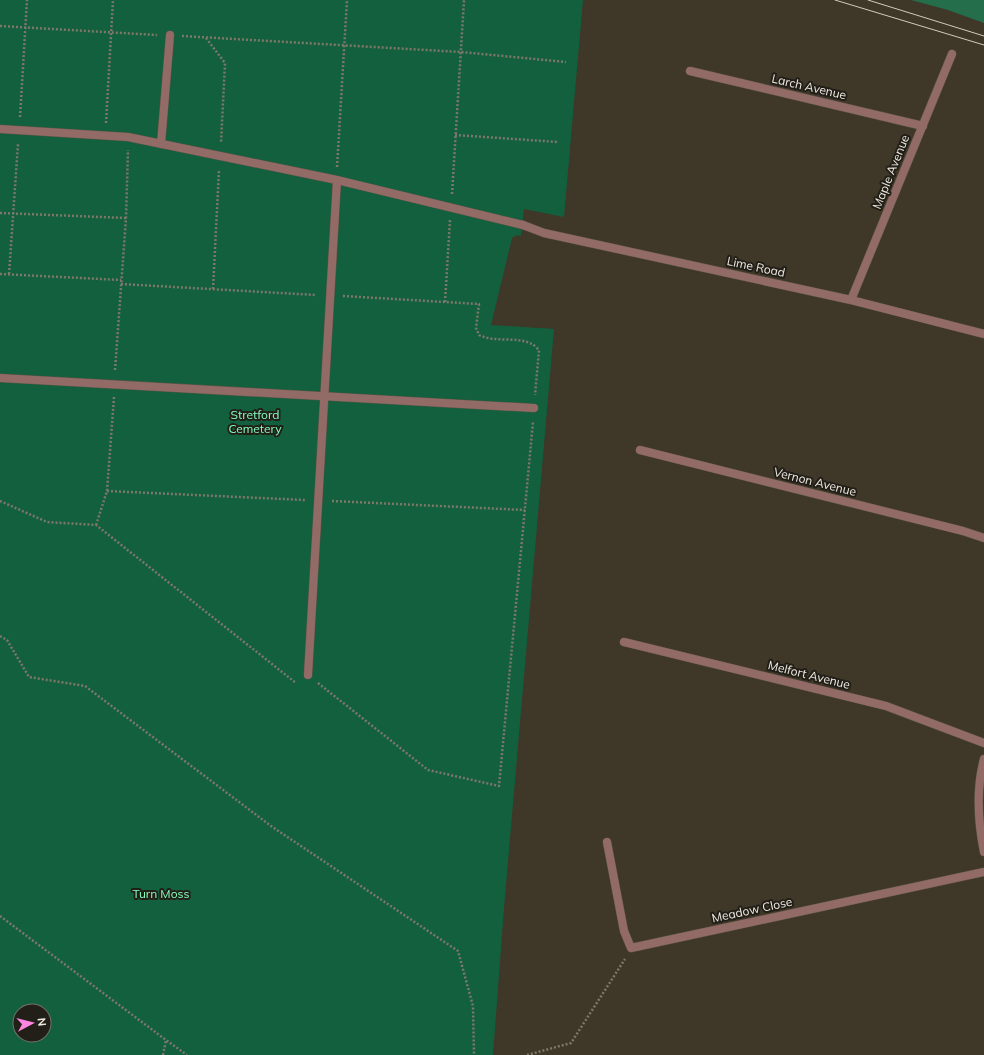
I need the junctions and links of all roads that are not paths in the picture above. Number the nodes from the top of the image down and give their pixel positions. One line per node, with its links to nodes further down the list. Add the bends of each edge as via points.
1 (170, 35): 6 (street)
2 (952, 54): 4 (street, Maple Avenue)
3 (690, 71): 4 (street, Larch Avenue)
4 (923, 126): 8 (street, Maple Avenue)
5 (0, 129): 6 (street, Lime Road, via 128,138)
6 (162, 144): 7 (street, Lime Road)
7 (337, 180): 8 (street, Lime Road, via 523,225 544,233); 11 (street)
8 (851, 300): 9 (street, Lime Road)
9 (984, 334)
10 (0, 378): 11 (street)
11 (324, 396): 12 (street); 16 (street)
12 (534, 408)
13 (640, 450): 14 (street, Vernon Avenue)
14 (984, 538)
15 (624, 642): 17 (street, Melfort Avenue, via 886,706)
16 (308, 675)
17 (984, 743)
18 (984, 759): 20 (street, via 979,795)
19 (607, 842): 21 (street, Meadow Close, via 624,931 631,948)
20 (984, 852)
21 (984, 872)

